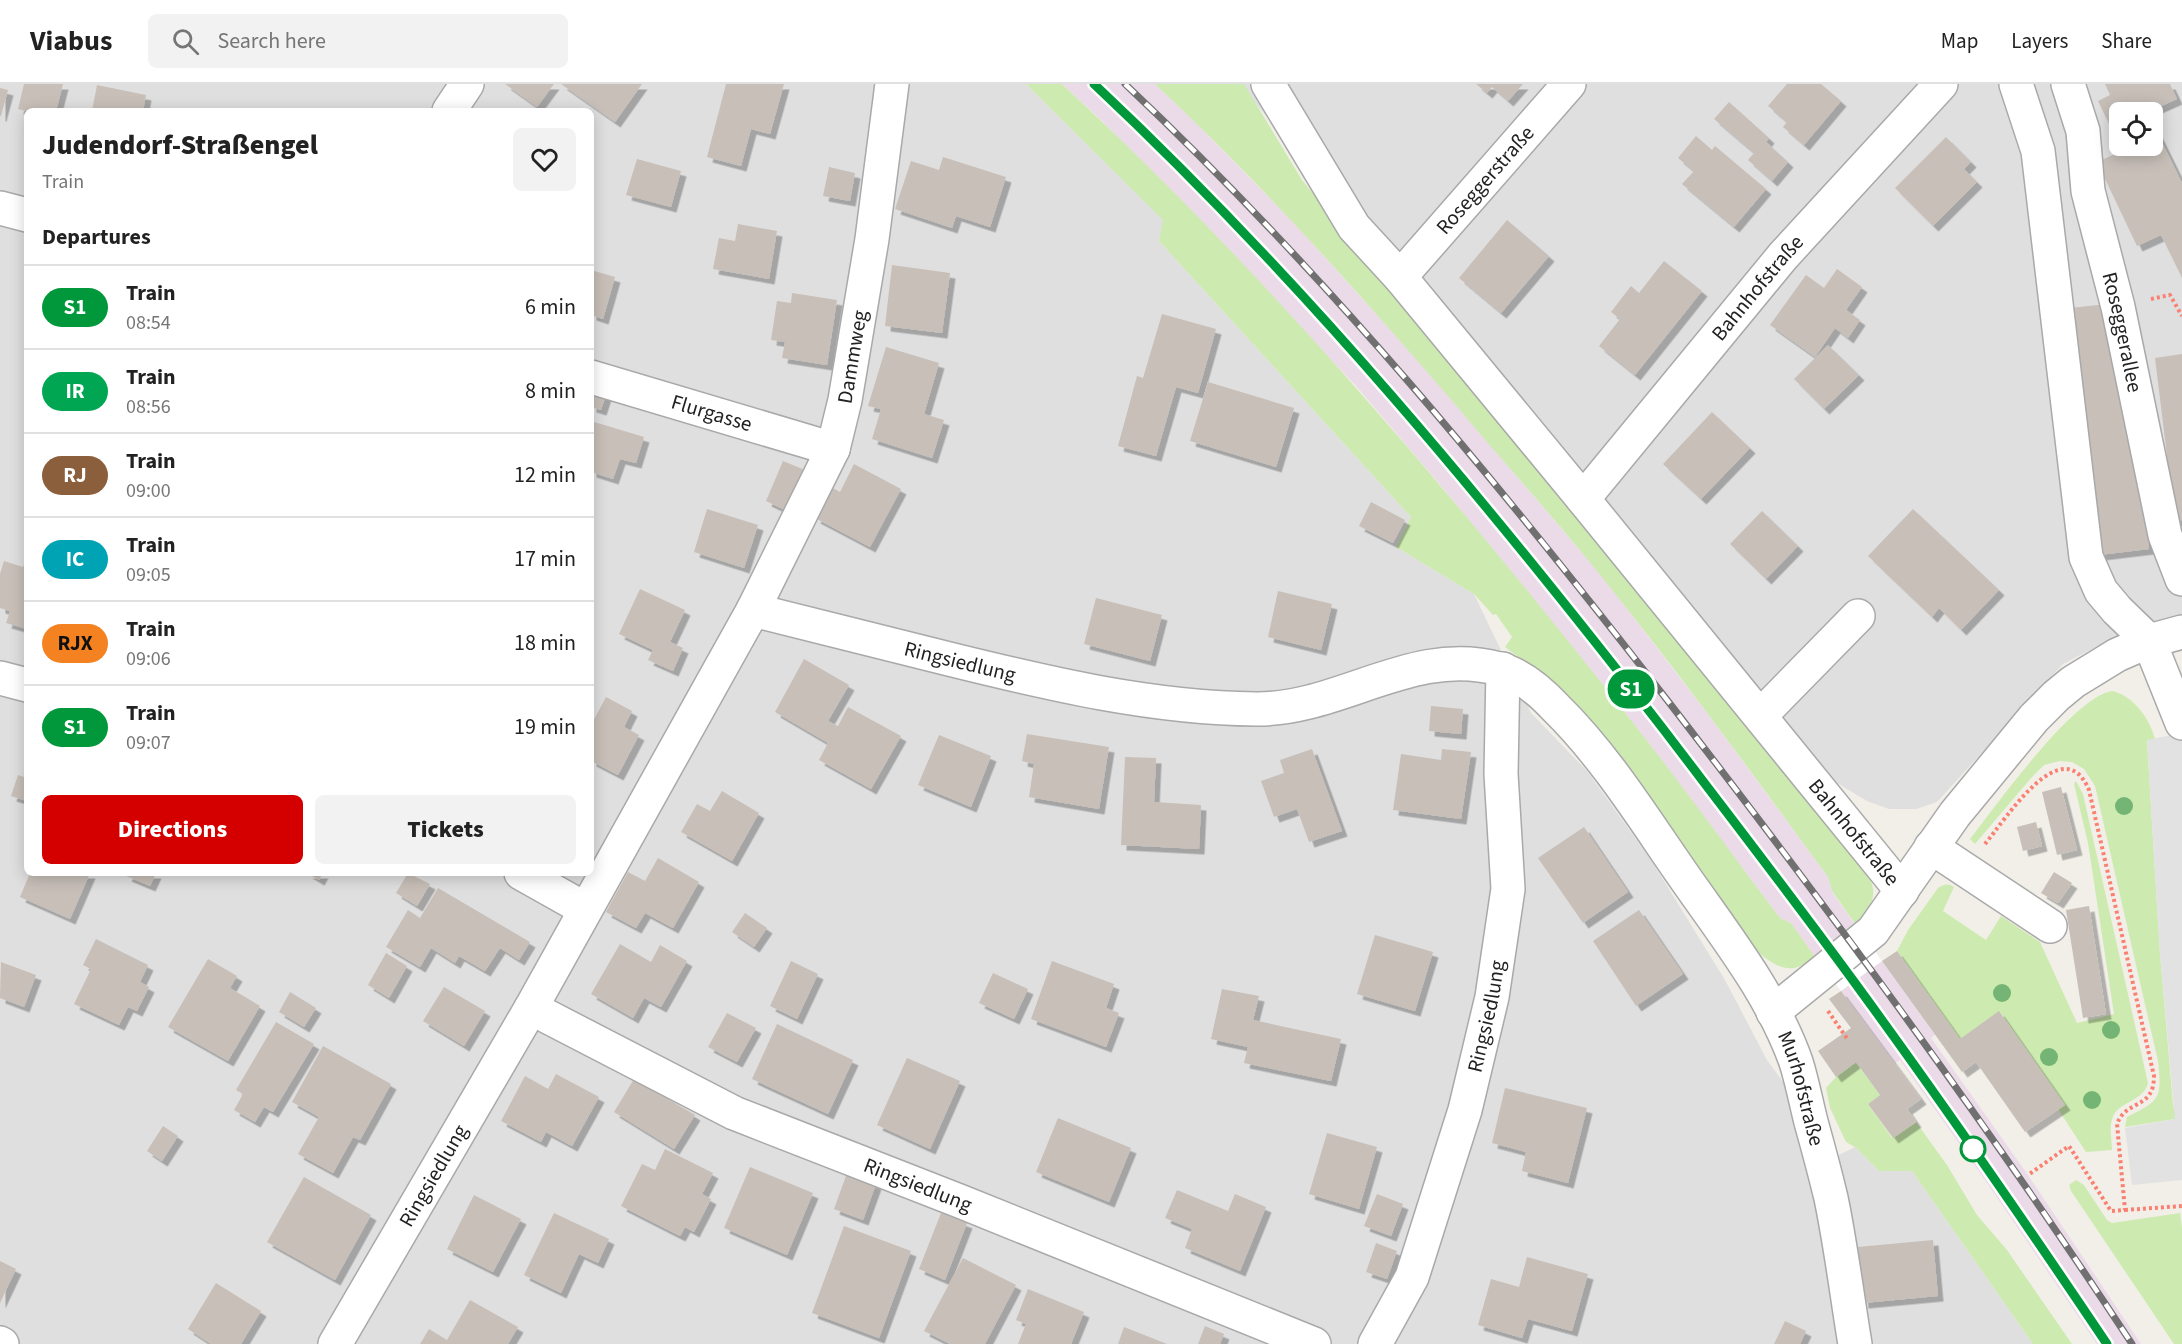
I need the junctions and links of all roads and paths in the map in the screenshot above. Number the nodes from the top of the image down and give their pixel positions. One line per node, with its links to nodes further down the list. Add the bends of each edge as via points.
1 (466, 84): 8 (street)
2 (892, 84): 13 (street, Dammweg, via 870,250)
3 (1268, 84): 11 (street, Bahnhofstraße, via 1354,227)
4 (1569, 84): 11 (street, Roseggerstraße)
5 (1941, 84): 14 (street, Bahnhofstraße, via 1783,256)
6 (2016, 84): 19 (street, via 2038,150 2086,557 2101,591)
7 (2067, 84): 15 (street, Roseggerallee, via 2083,131 2088,190 2118,307 2165,535)
8 (451, 108)
9 (0, 208): 10 (street)
10 (24, 214)
11 (1400, 277): 14 (street, Bahnhofstraße)
12 (594, 378): 13 (street, Flurgasse)
13 (833, 449): 16 (street, Dammweg)
14 (1583, 499): 23 (street, Bahnhofstraße)
15 (2182, 579)
16 (753, 610): 20 (street, Ringsiedlung, via 1046,683 1183,706 1278,709 1438,664 1470,663); 29 (street, Ringsiedlung)
17 (1858, 616): 23 (street)
18 (2182, 632): 19 (street, Bahnhofstraße)
19 (2149, 641): 24 (street); 25 (street, Bahnhofstraße, via 2092,669 2056,696 2007,750)
20 (1503, 669): 33 (street, Ringsiedlung, via 1556,707 1586,742 1733,947); 40 (street, Ringsiedlung, via 1500,774 1508,889 1492,997 1465,1110 1412,1277)
21 (0, 678): 22 (street)
22 (24, 684)
23 (1761, 716): 28 (street, Bahnhofstraße)
24 (2182, 723)
25 (1931, 847): 26 (street); 28 (street, Bahnhofstraße)
26 (1965, 870): 30 (street); 37 (path, via 2043,777 2055,770 2069,769 2086,782 2154,1076 2150,1096 2123,1113 2117,1124)
27 (526, 876): 29 (street)
28 (1902, 891): 33 (street, Murhofstraße, via 1873,931)
29 (585, 909): 32 (street, Ringsiedlung)
30 (2050, 926)
31 (1823, 1005): 34 (path)
32 (531, 1008): 38 (street, Ringsiedlung); 39 (street, Ringsiedlung, via 734,1113)
33 (1773, 1012): 41 (street, Murhofstraße, via 1796,1064 1831,1201)
34 (1848, 1040)
35 (2028, 1175): 37 (path, via 2069,1146 2111,1211)
36 (2182, 1206): 37 (path)
37 (2125, 1210)
38 (335, 1344)
39 (1314, 1344)
40 (1376, 1344)
41 (1855, 1344)

